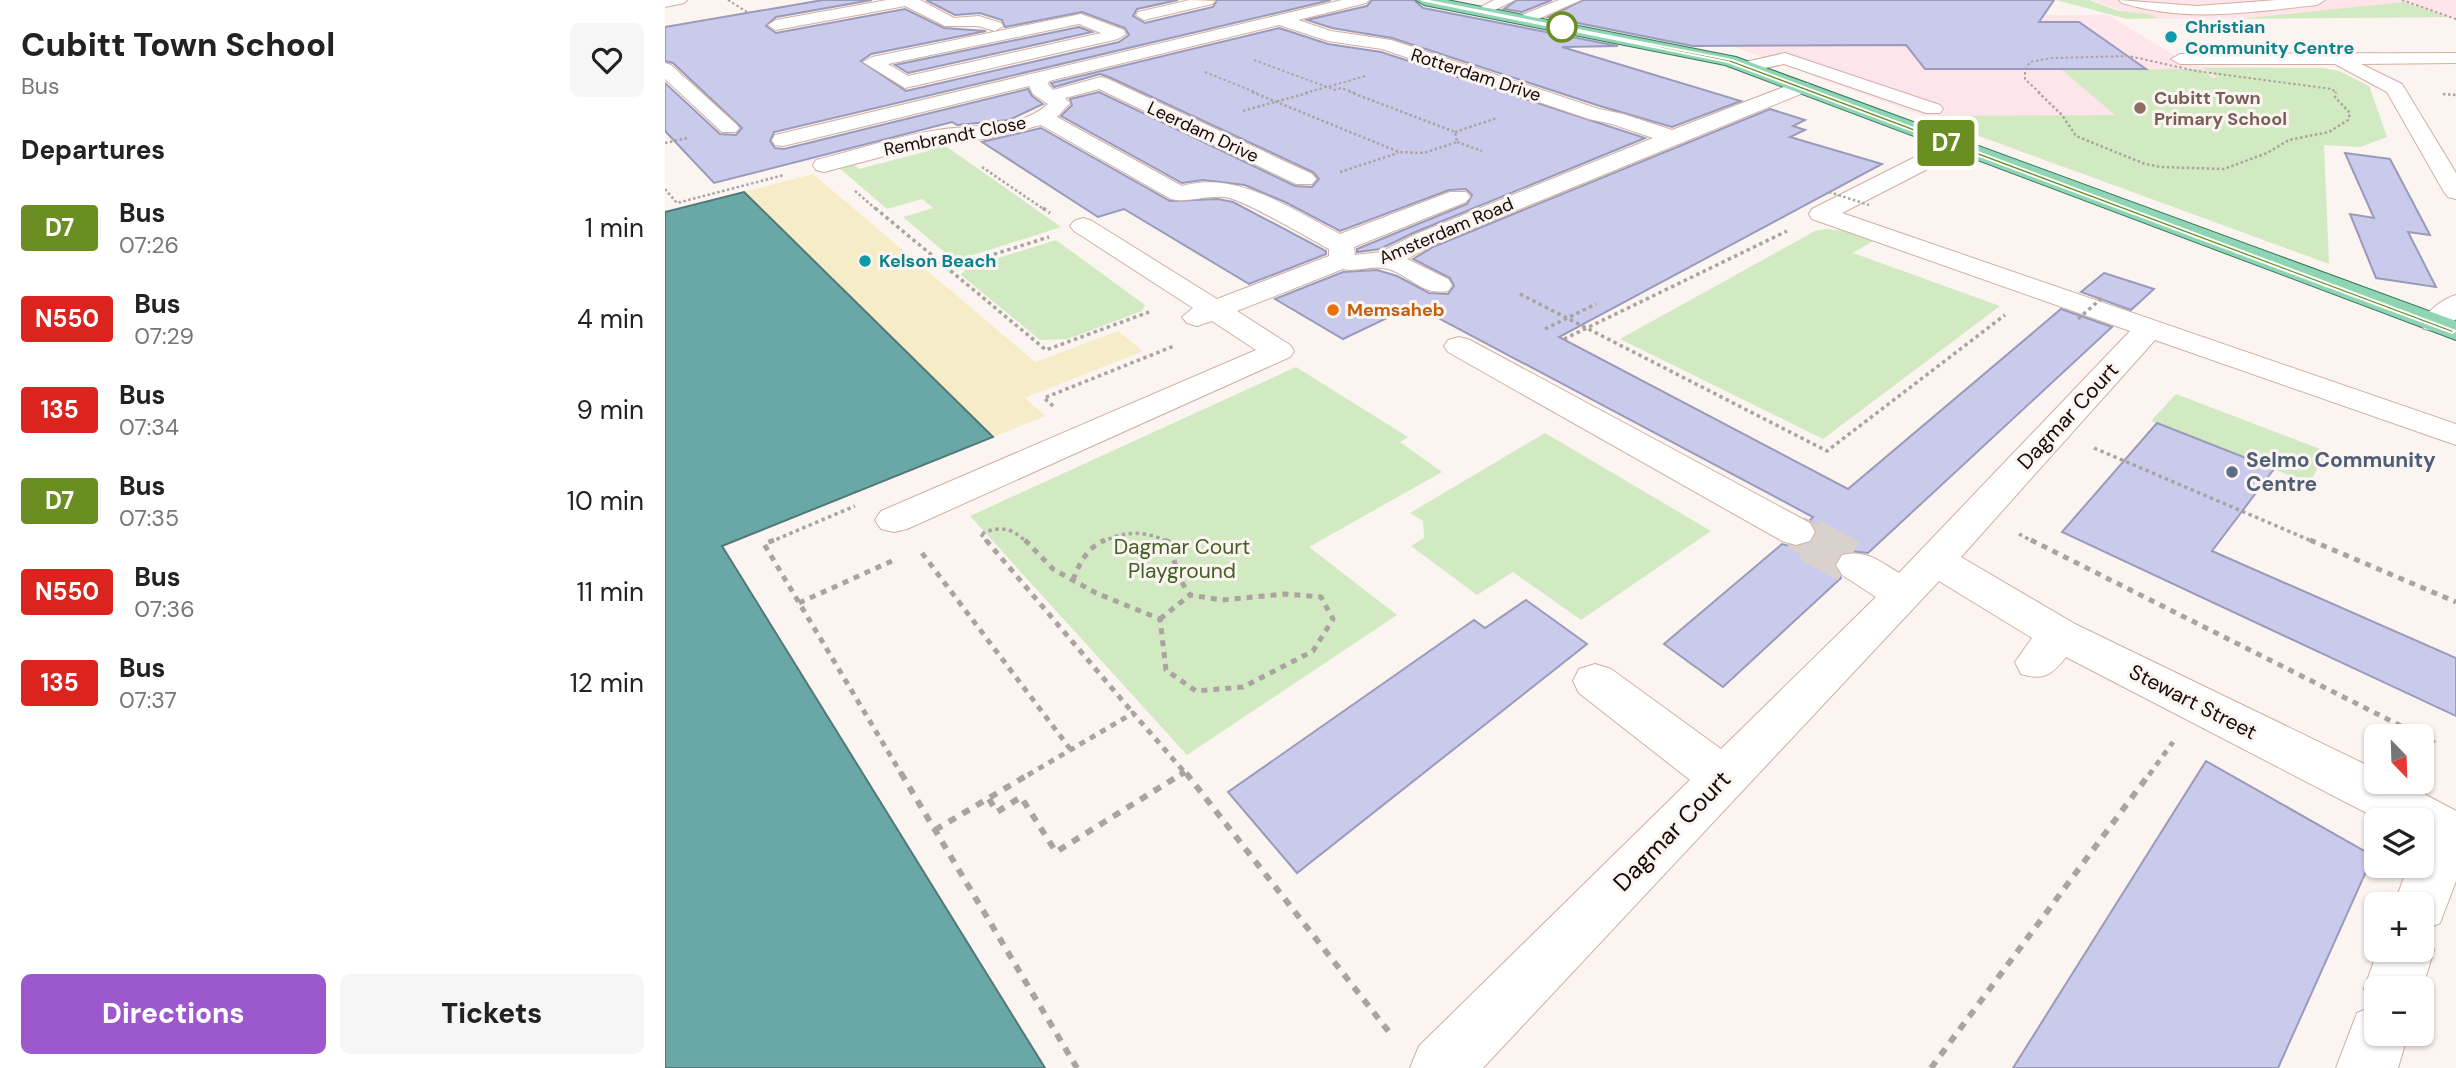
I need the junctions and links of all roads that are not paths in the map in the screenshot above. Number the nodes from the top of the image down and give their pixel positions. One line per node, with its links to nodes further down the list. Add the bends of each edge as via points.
1 (679, 0): 10 (street)
2 (908, 0): 15 (street); 16 (street, via 951,23 979,21 999,29)
3 (1210, 0): 12 (street)
4 (1361, 0): 13 (street)
5 (1424, 0): 11 (main road)
6 (1507, 0): 11 (street)
7 (1573, 0): 14 (street)
8 (2127, 0): 9 (street, via 2178,11)
9 (2317, 0)
10 (665, 2)
11 (1481, 11): 14 (main road)
12 (1144, 15)
13 (1279, 19): 24 (street, via 1070,69); 27 (street, Rotterdam Drive, via 1328,36 1385,44)
14 (1523, 19): 20 (main road)
15 (776, 25)
16 (982, 39): 16 (street, via 872,62 905,82 1118,34 1081,19)
17 (2337, 58): 18 (street); 19 (street); 35 (street, via 2395,88)
18 (2456, 58)
19 (2181, 59)
20 (1747, 67): 22 (main road); 23 (street, via 1785,58)
21 (665, 69): 28 (street)
22 (1801, 87): 25 (main road); 29 (street, Amsterdam Road)
23 (1895, 97): 25 (street); 26 (street)
24 (1045, 98): 30 (street); 33 (street, Rembrandt Close, via 985,133 938,136); 36 (street, Amsterdam Road, via 1179,194 1212,188); 36 (street, Leerdam Drive, via 1101,83 1304,180)
25 (1855, 108): 32 (main road)
26 (1933, 109)
27 (1639, 126): 29 (street, Rotterdam Drive); 31 (street)
28 (729, 128)
29 (1672, 137): 39 (street, Amsterdam Road)
30 (783, 140)
31 (1602, 141)
32 (1960, 148): 42 (main road); 43 (street, via 1825,203 2037,291)
33 (824, 165)
34 (1478, 189): 38 (street)
35 (2456, 192)
36 (1253, 198): 38 (street, Amsterdam Road)
37 (1078, 228): 41 (street)
38 (1340, 252): 39 (street, Amsterdam Road, via 1352,263); 41 (street)
39 (1387, 258): 40 (street)
40 (1438, 285)
41 (1202, 315): 46 (street, via 1279,351)
42 (2449, 319)
43 (2148, 330): 45 (street); 48 (street, Dagmar Court)
44 (1459, 346): 47 (street)
45 (2456, 435)
46 (894, 520)
47 (1796, 531)
48 (1935, 560): 50 (street, Dagmar Court); 53 (street, Stewart Street, via 2048,648 2202,706)
49 (1856, 565): 50 (street)
50 (1903, 595): 52 (street, Dagmar Court)
51 (1595, 681): 52 (street)
52 (1723, 778): 56 (street, Dagmar Court)
53 (2451, 834): 54 (street)
54 (2426, 892)
55 (2374, 1046): 57 (street)
56 (1441, 1068)
57 (2367, 1068)

